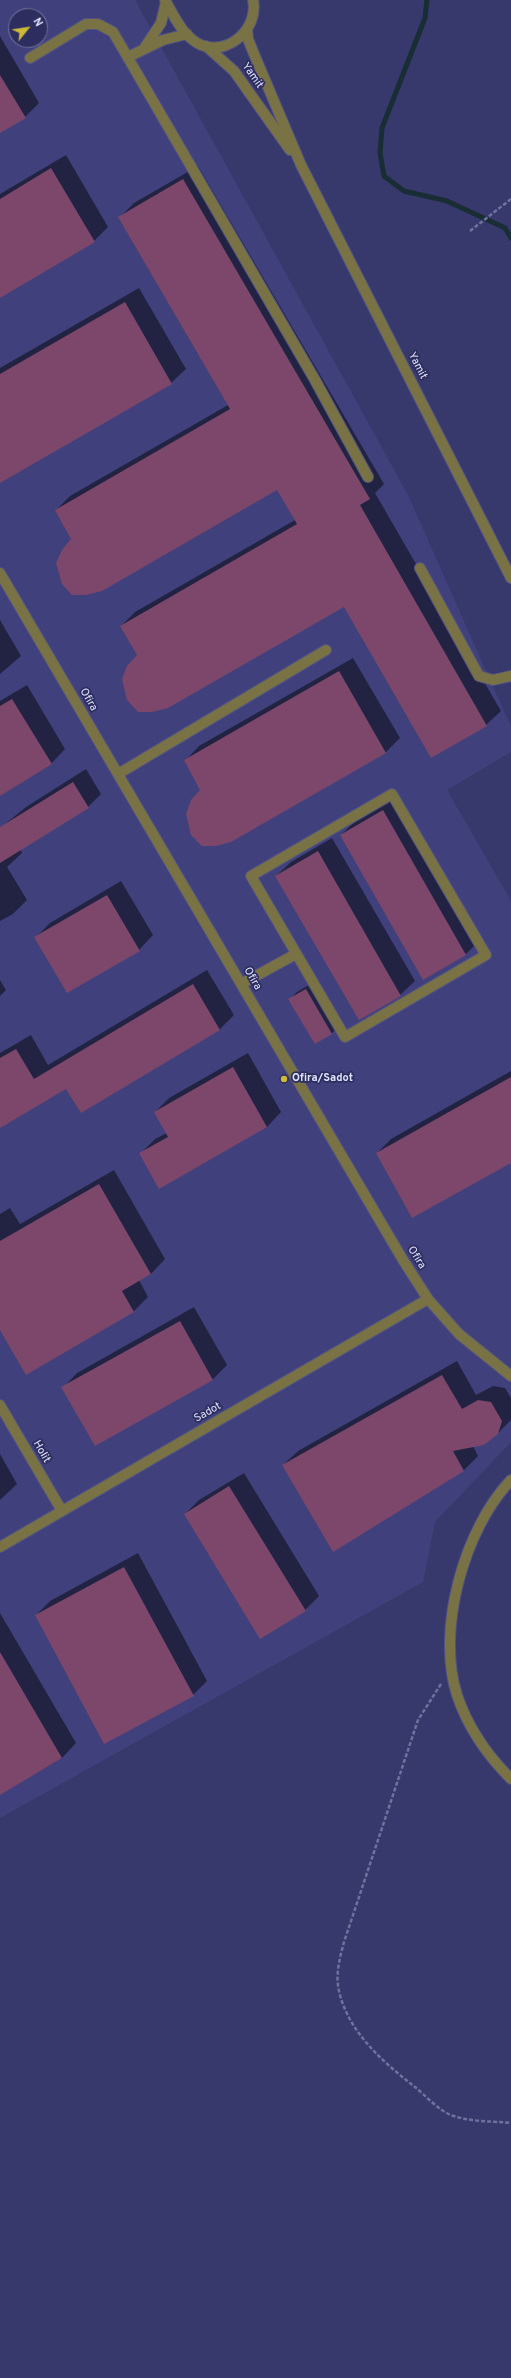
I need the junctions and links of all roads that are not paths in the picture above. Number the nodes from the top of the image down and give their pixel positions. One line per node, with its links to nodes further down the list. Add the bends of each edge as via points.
1 (253, 0): 3 (street, via 254,15)
2 (166, 1): 4 (street); 6 (street, via 161,22)
3 (248, 29): 5 (street, via 234,41 213,48); 9 (street, Yamit, via 248,39)
4 (188, 34): 5 (street, Yamit); 6 (street, via 175,36)
5 (206, 46): 9 (street, Yamit, via 234,71)
6 (143, 49): 7 (street)
7 (128, 57): 8 (street, via 113,32 98,24 86,24); 10 (street, via 315,380)
8 (30, 58)
9 (301, 165): 13 (street, Yamit)
10 (368, 477)
11 (420, 568): 15 (street, via 479,676 493,680)
12 (0, 573): 16 (street, Ofira)
13 (511, 578)
14 (326, 650): 16 (street)
15 (511, 676)
16 (118, 774): 18 (street, Ofira)
17 (296, 954): 17 (street, via 345,1038 486,955 392,794 251,876); 18 (street)
18 (241, 984): 19 (street, Ofira)
19 (428, 1299): 20 (street, Ofira, via 459,1334); 23 (street, Sadot)
20 (511, 1376)
21 (0, 1405): 23 (street, Holit)
22 (511, 1480): 25 (street, via 468,1548 455,1595 450,1648 457,1694 473,1732 494,1762)
23 (62, 1511): 24 (street, Sadot)
24 (0, 1547)
25 (511, 1779)

